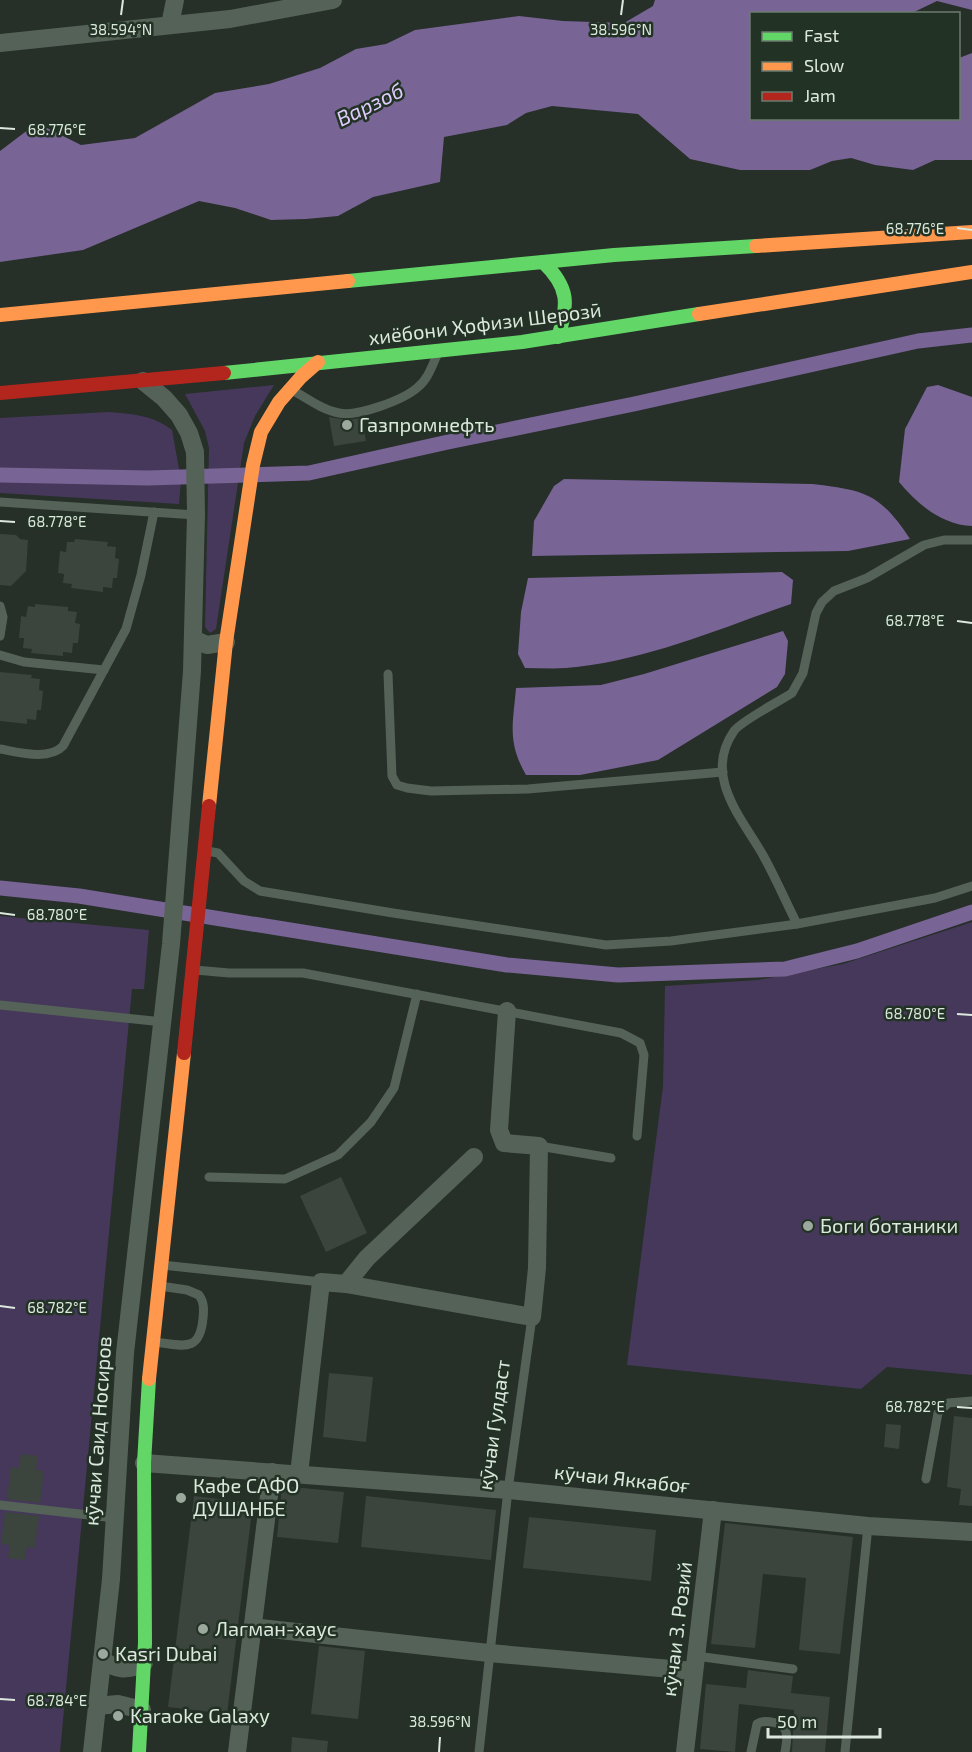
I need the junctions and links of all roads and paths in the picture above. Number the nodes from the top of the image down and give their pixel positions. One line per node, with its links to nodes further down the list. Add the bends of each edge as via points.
1 (175, 0): 3 (street)
2 (333, 0): 3 (street, via 230,19)
3 (171, 25): 4 (street)
4 (0, 44)
5 (972, 232): 6 (main road)
6 (543, 262): 8 (main road); 9 (main road, via 560,279 566,294 566,311)
7 (972, 272): 9 (main road, хиёбони Ҳофизи Шерозӣ)
8 (0, 315)
9 (558, 337): 10 (main road, хиёбони Ҳофизи Шерозӣ)
10 (440, 351): 11 (main road, хиёбони Ҳофизи Шерозӣ); 13 (lane, via 419,387 368,411 340,414)
11 (318, 362): 12 (main road, хиёбони Ҳофизи Шерозӣ); 13 (main road)
12 (143, 381): 14 (main road, хиёбони Ҳофизи Шерозӣ); 17 (street, кӯчаи Саид Носиров, via 172,407 189,433 196,462)
13 (290, 389): 22 (main road, via 265,422 257,444)
14 (0, 393)
15 (0, 502): 16 (lane)
16 (154, 512): 17 (lane); 24 (lane, via 130,617)
17 (196, 515): 21 (street, кӯчаи Саид Носиров)
18 (972, 540): 27 (lane, via 924,545 867,578 834,591 822,602 797,687 735,729 723,755)
19 (0, 606): 20 (lane)
20 (0, 636)
21 (193, 639): 22 (street, via 207,645); 35 (street, кӯчаи Саид Носиров)
22 (226, 642): 28 (main road)
23 (0, 655): 24 (lane, via 24,662)
24 (105, 670): 26 (lane, via 58,752)
25 (388, 674): 27 (lane, via 392,776 397,785 406,789 528,789)
26 (0, 749)
27 (723, 772): 30 (lane, via 725,790 736,813 764,856)
28 (204, 857): 30 (lane, via 218,853 244,881 260,891 606,945 671,941); 31 (main road)
29 (972, 886): 30 (lane, via 936,898)
30 (797, 924)
31 (194, 970): 32 (lane, via 303,973); 41 (main road)
32 (417, 994): 34 (lane); 40 (lane, via 394,1088 371,1122 338,1155 285,1179)
33 (0, 1005): 35 (lane)
34 (507, 1011): 36 (lane, via 621,1033 640,1043 644,1055); 37 (street, via 499,1130 504,1143)
35 (163, 1022): 45 (street, кӯчаи Саид Носиров)
36 (637, 1136)
37 (538, 1146): 39 (lane); 46 (street, via 537,1268)
38 (474, 1157): 43 (street, via 367,1258)
39 (611, 1158)
40 (209, 1177)
41 (159, 1265): 42 (lane); 44 (main road)
42 (321, 1282): 43 (street); 51 (street)
43 (346, 1284): 46 (street)
44 (157, 1289): 45 (street); 47 (main road); 47 (lane, via 187,1290 199,1295 204,1305 203,1321 200,1336 193,1344)
45 (132, 1290): 56 (street, кӯчаи Саид Носиров)
46 (532, 1317): 53 (lane, кӯчаи Гулдаст)
47 (152, 1342): 49 (main road)
48 (972, 1401): 52 (lane, via 948,1403 938,1413)
49 (144, 1463): 50 (street, кӯчаи Яккабоғ); 62 (main road)
50 (272, 1472): 51 (street, кӯчаи Яккабоғ); 59 (street)
51 (299, 1474): 53 (street, кӯчаи Яккабоғ)
52 (926, 1479)
53 (508, 1490): 55 (street, кӯчаи Яккабоғ); 60 (lane, кӯчаи Гулдаст)
54 (0, 1505): 56 (lane)
55 (713, 1510): 57 (street, кӯчаи Яккабоғ); 63 (street, кӯчаи З. Розий)
56 (115, 1518): 61 (street, кӯчаи Саид Носиров)
57 (868, 1526): 58 (street, кӯчаи Яккабоғ); 74 (lane)
58 (972, 1532)
59 (252, 1627): 60 (street); 69 (street)
60 (489, 1653): 63 (street); 70 (lane, кӯчаи Гулдаст)
61 (102, 1659): 62 (street, via 122,1669); 65 (street, кӯчаи Саид Носиров)
62 (144, 1663): 66 (main road)
63 (695, 1663): 64 (lane); 71 (street, кӯчаи З. Розий)
64 (793, 1669)
65 (97, 1706): 66 (street, via 118,1704); 67 (street, кӯчаи Саид Носиров)
66 (142, 1710): 68 (main road)
67 (92, 1752)
68 (139, 1752)
69 (237, 1752)
70 (479, 1752)
71 (685, 1752)
72 (751, 1752): 73 (lane, via 757,1724 765,1721 786,1730)
73 (785, 1752)
74 (845, 1752)

